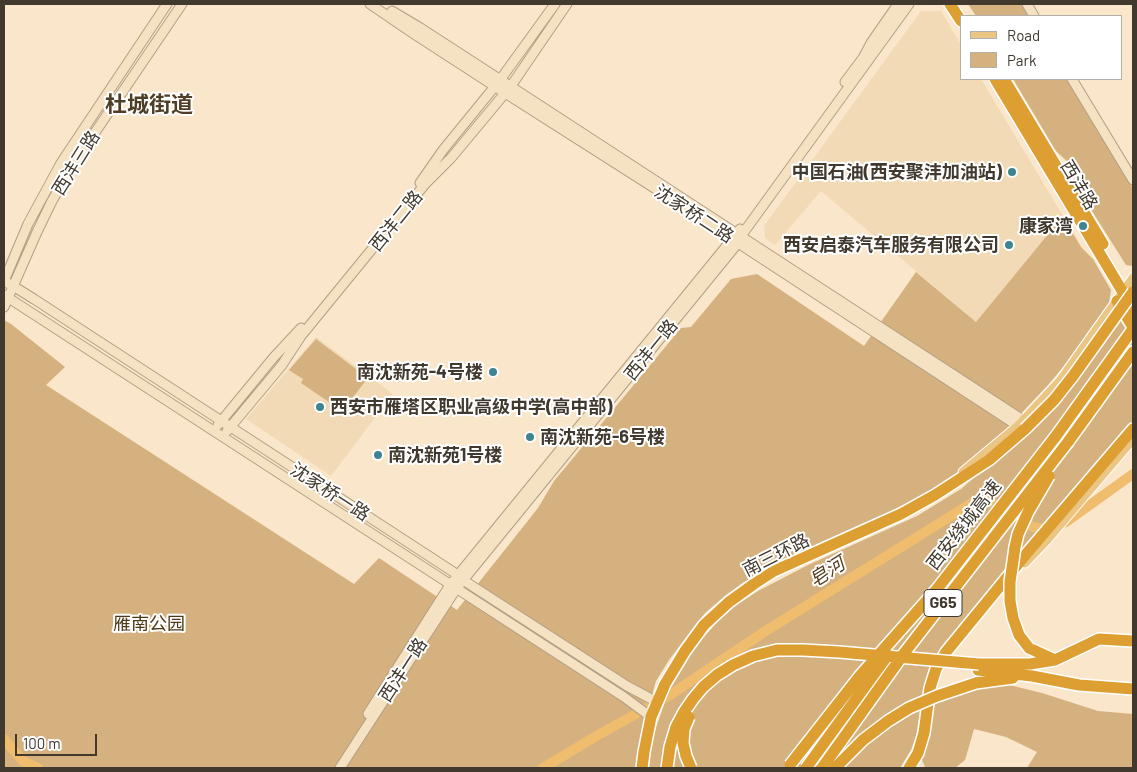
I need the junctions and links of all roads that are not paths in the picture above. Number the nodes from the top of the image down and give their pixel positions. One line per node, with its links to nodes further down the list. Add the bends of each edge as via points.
1 (167, 4): 22 (main road, 西沣三路, via 61,163 28,224)
2 (182, 4): 23 (main road, 西沣三路, via 71,168 36,232)
3 (370, 4): 18 (main road, 沈家桥二路)
4 (380, 4): 18 (main road, 沈家桥二路, via 419,27)
5 (555, 4): 18 (main road, 西沣二路)
6 (568, 4): 19 (main road, 西沣二路)
7 (898, 4): 21 (main road, 西沣一路)
8 (909, 4): 21 (main road, 西沣一路)
9 (950, 4): 14 (highway)
10 (959, 4): 12 (highway)
11 (1027, 4): 13 (main road)
12 (966, 15)
13 (1033, 15)
14 (960, 19)
15 (996, 80): 24 (highway, 西沣路)
16 (1005, 80): 24 (highway, 西沣路)
17 (1073, 80): 20 (main road)
18 (498, 83): 19 (main road, 沈家桥二路); 30 (main road, 西沣二路, via 296,334)
19 (508, 90): 21 (main road, 沈家桥二路); 32 (main road, 西沣二路, via 426,183)
20 (1133, 177)
21 (737, 238): 31 (main road, 沈家桥二路); 38 (main road, 西沣一路)
22 (4, 281): 23 (main road, 沈家桥一路)
23 (13, 286): 25 (main road, 西沣三路); 30 (main road, 沈家桥一路)
24 (1129, 288): 27 (highway, 西沣路); 28 (highway); 31 (main road, 南三环路); 31 (highway, 南三环路, bridge, via 1073,376 1054,400)
25 (6, 297): 26 (main road, 西沣三路); 34 (main road, 沈家桥一路)
26 (4, 307)
27 (1133, 310)
28 (1133, 328): 40 (highway, 西安绕城高速 / G65, via 1056,436)
29 (1133, 352): 37 (highway, 西安绕城高速 / G65)
30 (221, 421): 32 (main road, 沈家桥一路); 34 (main road, 西沣二路)
31 (1022, 425): 47 (highway, 南三环路, via 989,460 935,495 893,518 774,572 729,602 704,625 684,650)
32 (230, 427): 35 (main road, 西沣二路); 38 (main road, 沈家桥一路)
33 (1133, 429): 41 (highway, bridge)
34 (213, 431): 35 (main road, 沈家桥一路)
35 (222, 437): 39 (main road, 沈家桥一路)
36 (1133, 439): 41 (main road, via 1046,541)
37 (1068, 442): 43 (highway, bridge, via 1018,534 1010,582 1010,601 1019,635 1030,648); 56 (highway, 西安绕城高速 / G65, bridge, via 905,652)
38 (461, 578): 39 (main road, 西沣一路); 47 (main road, 沈家桥一路, via 627,686)
39 (453, 587): 48 (main road, 沈家桥一路); 49 (main road, 西沣一路); 50 (main road, 西沣一路)
40 (937, 589): 54 (highway, bridge, via 859,677); 55 (highway, 西安绕城高速 / G65, bridge)
41 (990, 599): 58 (highway, via 946,652 936,670 930,688 924,733)
42 (1133, 641): 43 (highway, via 1099,639)
43 (1055, 660): 44 (highway)
44 (978, 667): 45 (highway); 52 (highway, bridge, via 802,650 777,650 753,656 717,675 693,698 676,727); 53 (highway, bridge, via 802,657 774,658 750,665 716,685 688,718 683,743)
45 (1032, 676): 46 (highway, via 1079,686); 57 (highway, bridge, via 976,683 909,708 863,740)
46 (1133, 689)
47 (657, 702): 48 (highway, 南三环路)
48 (651, 717): 51 (highway, 南三环路)
49 (332, 768)
50 (340, 768)
51 (642, 768)
52 (667, 768)
53 (691, 768)
54 (786, 768)
55 (806, 768)
56 (822, 768)
57 (835, 768)
58 (910, 768)

